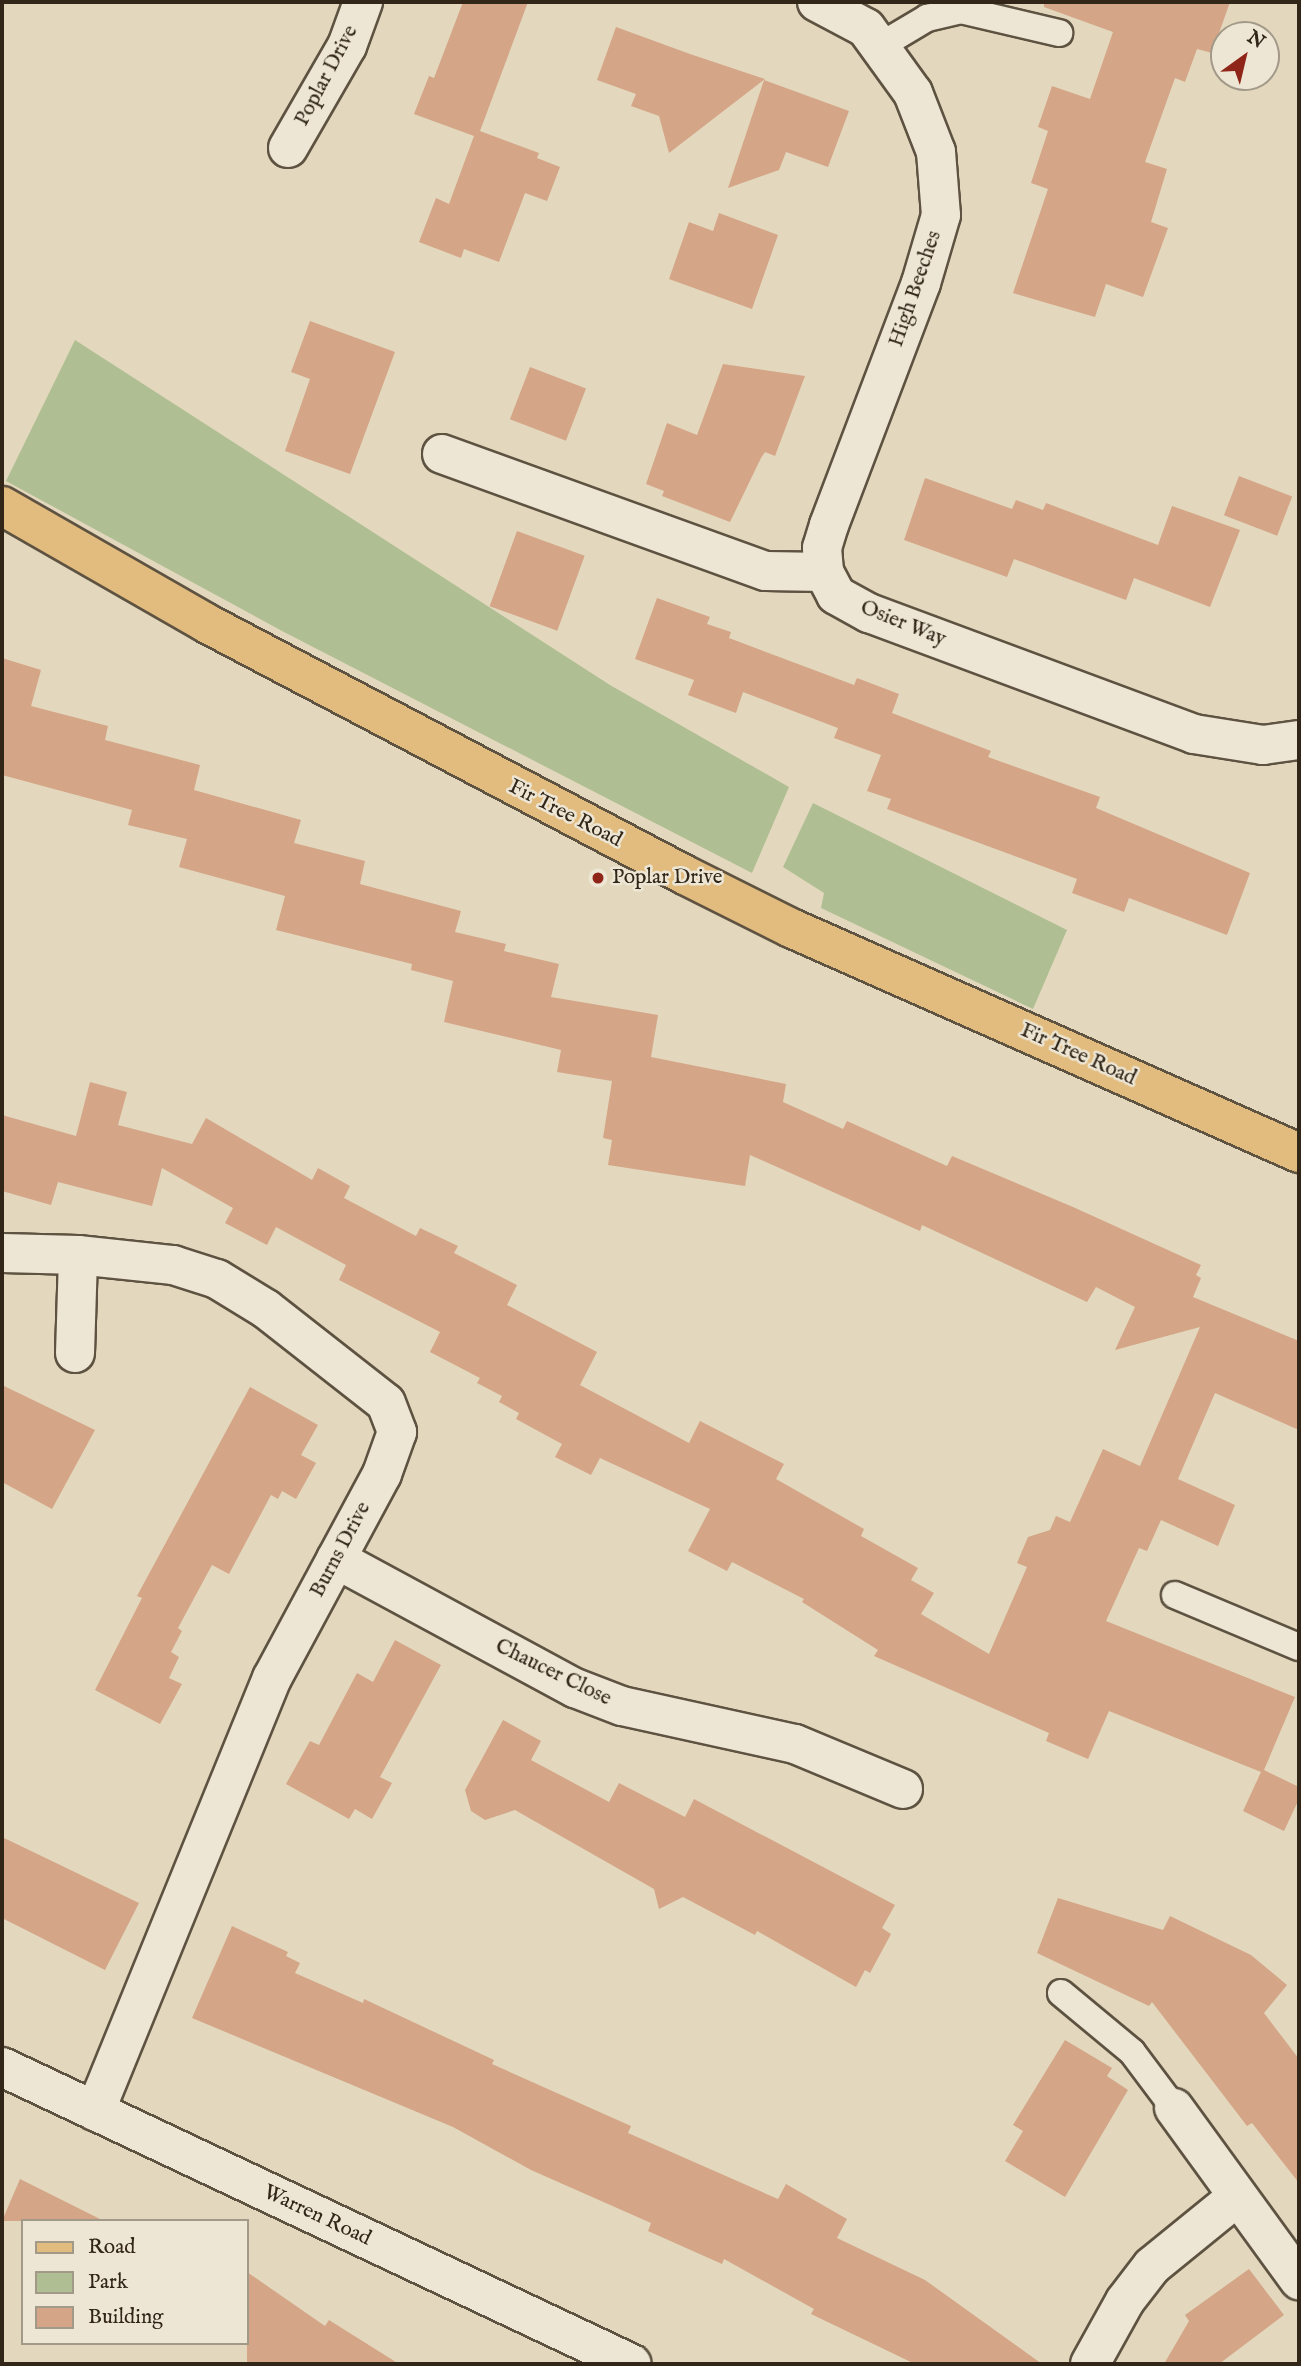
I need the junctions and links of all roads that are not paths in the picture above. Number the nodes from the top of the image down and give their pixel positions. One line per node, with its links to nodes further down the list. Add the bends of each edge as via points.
1 (363, 2): 5 (street, Poplar Drive, via 347,46)
2 (817, 2): 4 (street, High Beeches, via 866,28)
3 (1059, 33): 4 (lane, via 961,10 927,18)
4 (880, 46): 8 (street, High Beeches, via 913,93 936,152 941,215 921,283 829,525 822,548)
5 (288, 148)
6 (442, 454): 8 (street, via 766,571)
7 (2, 506): 10 (main road, Fir Tree Road, via 242,642 685,876 790,928)
8 (824, 572): 9 (street, Osier Way, via 836,595 869,613 1194,734 1263,746)
9 (1299, 740)
10 (1299, 1153)
11 (3, 1253): 12 (street, Burns Drive)
12 (78, 1255): 13 (street); 14 (street, Burns Drive, via 173,1265 217,1279 266,1309 386,1403 397,1432 393,1451)
13 (75, 1353)
14 (336, 1559): 17 (street, Chaucer Close, via 575,1688 622,1706 794,1744); 21 (street, Burns Drive, via 272,1678)
15 (1175, 1595): 16 (lane)
16 (1299, 1647)
17 (903, 1789)
18 (1061, 1993): 20 (lane, via 1132,2052)
19 (2, 2067): 21 (street, Warren Road)
20 (1174, 2108): 22 (street)
21 (95, 2111): 24 (street, Warren Road)
22 (1237, 2197): 23 (street); 25 (street, via 1152,2266 1125,2301)
23 (1299, 2280)
24 (632, 2364)
25 (1090, 2364)

